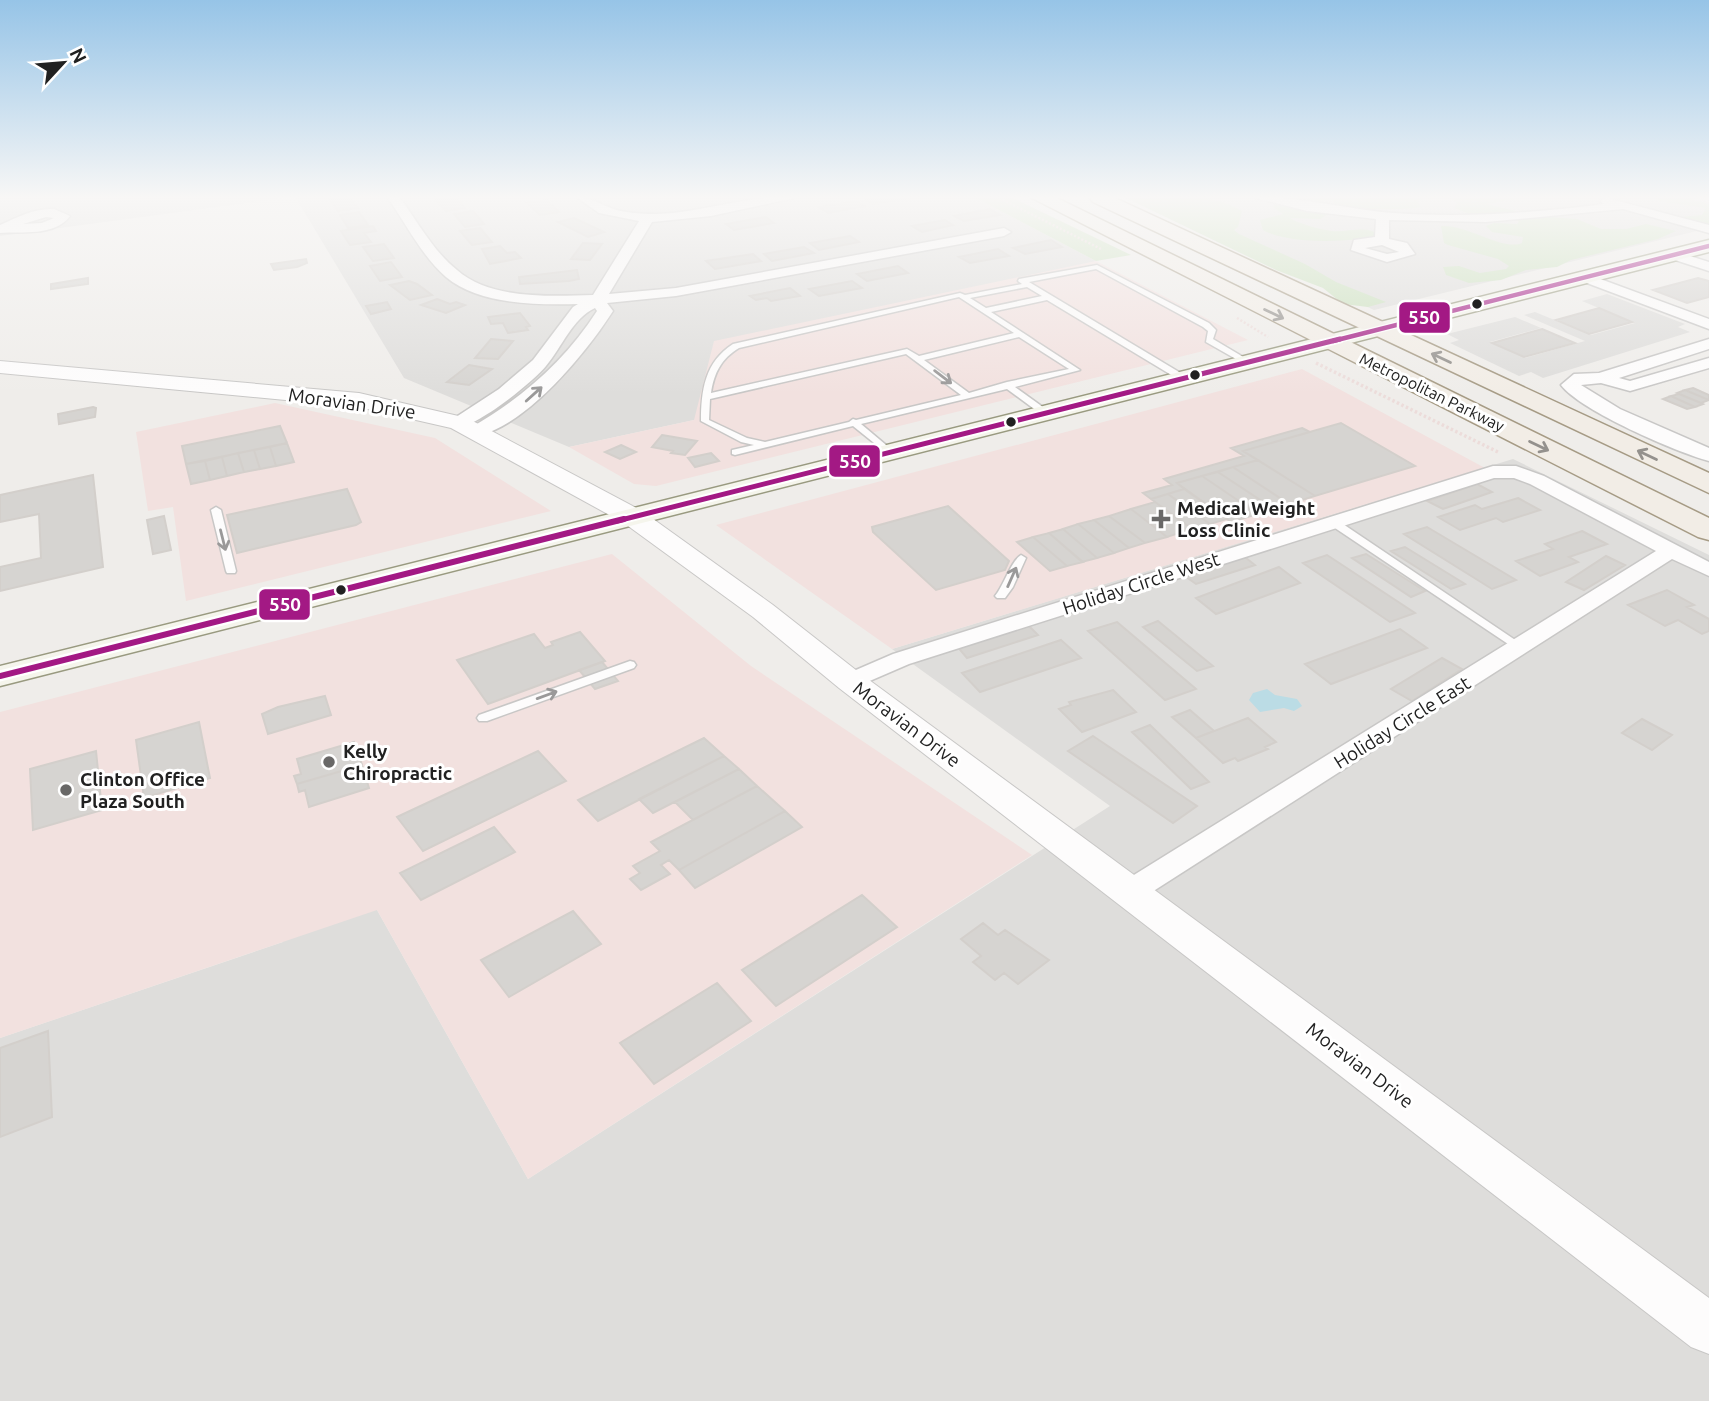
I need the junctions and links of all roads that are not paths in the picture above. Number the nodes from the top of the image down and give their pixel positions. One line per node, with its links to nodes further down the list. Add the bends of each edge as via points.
1 (446, 263): 13 (street, via 458,279 501,293)
2 (619, 263): 13 (street)
3 (832, 263): 13 (street, via 676,292)
4 (1172, 263): 18 (main road, Metropolitan Parkway, one-way to 18)
5 (1223, 263): 10 (main road, via 1253,278)
6 (1240, 263): 10 (main road, Metropolitan Parkway)
7 (1637, 263): 8 (main road)
8 (1584, 277): 15 (street); 16 (main road)
9 (1028, 285): 11 (lane); 12 (lane); 21 (lane, via 1022,281 1097,267 1206,325 1212,330 1209,341)
10 (1291, 287): 16 (main road, Metropolitan Parkway)
11 (964, 297): 14 (lane); 28 (lane, via 875,312 736,346 722,353)
12 (1049, 298): 14 (lane); 24 (lane)
13 (597, 301): 31 (street, via 578,310 524,378); 31 (street, one-way to 13, via 518,408 572,358 605,311)
14 (984, 311): 17 (lane)
15 (1709, 324)
16 (1380, 329): 18 (main road); 36 (main road, Metropolitan Parkway, one-way to 16)
17 (1021, 334): 20 (lane); 26 (lane, via 1076,370)
18 (1330, 342): 21 (main road); 40 (main road, Metropolitan Parkway, one-way to 40)
19 (1709, 344): 25 (street)
20 (919, 359): 27 (lane, one-way to 27); 28 (lane, via 907,351)
21 (1246, 360): 24 (main road)
22 (1709, 363): 25 (street, via 1630,386)
23 (0, 367): 31 (street, Moravian Drive, via 359,400)
24 (1181, 377): 29 (main road)
25 (1600, 378): 35 (street, via 1580,378 1570,385 1593,402)
26 (1007, 385): 27 (lane); 29 (lane)
27 (967, 395): 30 (lane)
28 (706, 397): 32 (lane, via 705,421)
29 (1044, 412): 34 (main road)
30 (853, 422): 32 (lane); 34 (lane)
31 (468, 427): 38 (street, Moravian Drive)
32 (765, 445): 33 (lane)
33 (735, 452)
34 (889, 452): 38 (main road)
35 (1709, 455)
36 (1709, 484)
37 (216, 510): 44 (lane, one-way to 44)
38 (633, 517): 48 (main road); 49 (street, Moravian Drive)
39 (1333, 522): 41 (street, Holiday Circle West, via 1493,472 1516,472); 46 (lane); 49 (street, Holiday Circle West, via 901,659)
40 (1705, 527)
41 (1672, 550): 43 (street); 46 (street, Holiday Circle East)
42 (1021, 558): 45 (lane, one-way to 42)
43 (1709, 570)
44 (231, 571)
45 (1001, 596)
46 (1521, 648): 51 (street, Holiday Circle East)
47 (630, 665): 50 (lane, one-way to 47)
48 (0, 676)
49 (850, 681): 51 (street, Moravian Drive)
50 (483, 718)
51 (1130, 891): 52 (street, Moravian Drive)
52 (1709, 1329)

